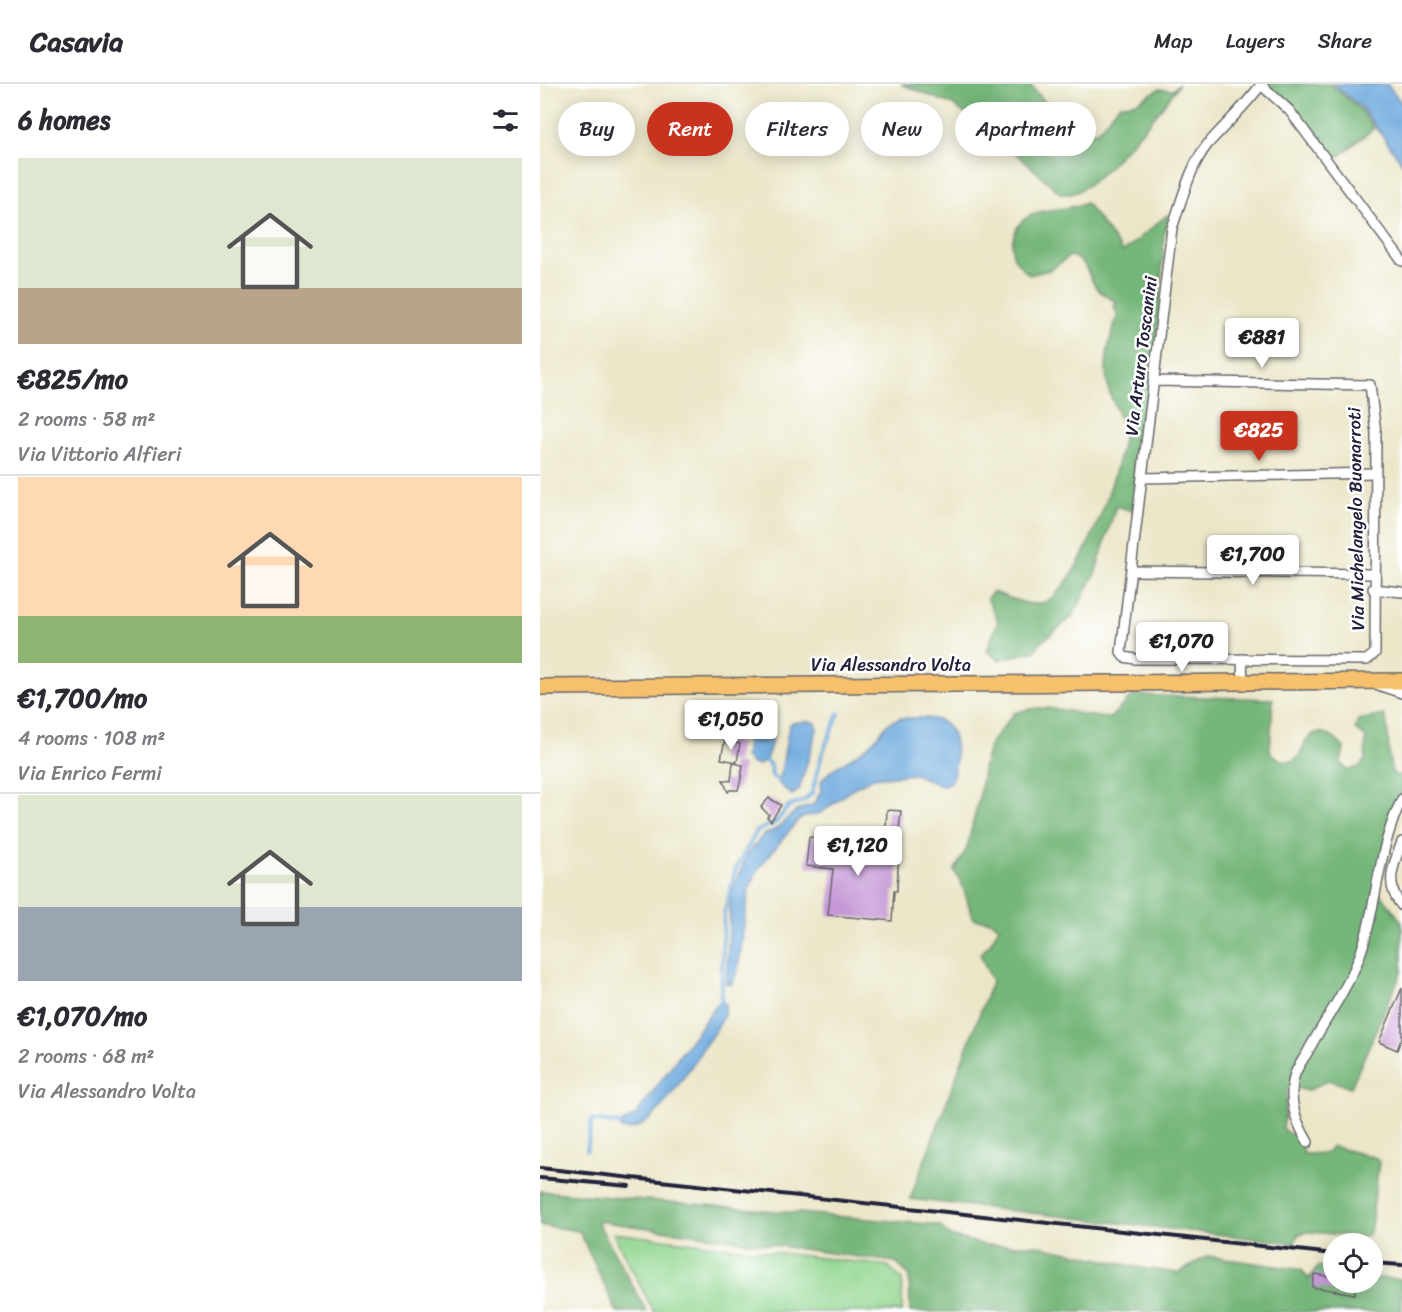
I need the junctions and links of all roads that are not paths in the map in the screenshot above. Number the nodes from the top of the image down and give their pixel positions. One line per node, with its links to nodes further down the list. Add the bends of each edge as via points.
1 (1260, 85): 2 (street, via 1289,110); 3 (street, Via Arturo Toscanini, via 1238,115 1206,147 1190,176 1172,228)
2 (1402, 261)
3 (1154, 381): 4 (street, Via Michelangelo Buonarroti, via 1370,385 1376,433); 5 (street, Via Arturo Toscanini)
4 (1375, 472): 5 (street); 7 (street, Via Michelangelo Buonarroti)
5 (1143, 478): 6 (street, Via Arturo Toscanini)
6 (1132, 571): 7 (street); 10 (street, Via Arturo Toscanini, via 1121,645 1124,657)
7 (1373, 574): 8 (street, Via Michelangelo Buonarroti)
8 (1374, 589): 9 (street); 10 (street, Via Michelangelo Buonarroti, via 1375,653 1366,660)
9 (1402, 592)
10 (1242, 659): 13 (street)
11 (1355, 681): 12 (main road, Via Alessandro Volta); 13 (main road, Via Alessandro Volta); 15 (street)
12 (1402, 681)
13 (1243, 682): 14 (main road, Via Alessandro Volta)
14 (540, 687)
15 (1402, 693)
16 (1402, 799): 19 (street, via 1392,818 1353,974 1294,1076 1292,1100)
17 (1402, 842): 18 (street, via 1391,870 1391,887)
18 (1402, 906)
19 (1308, 1143)

